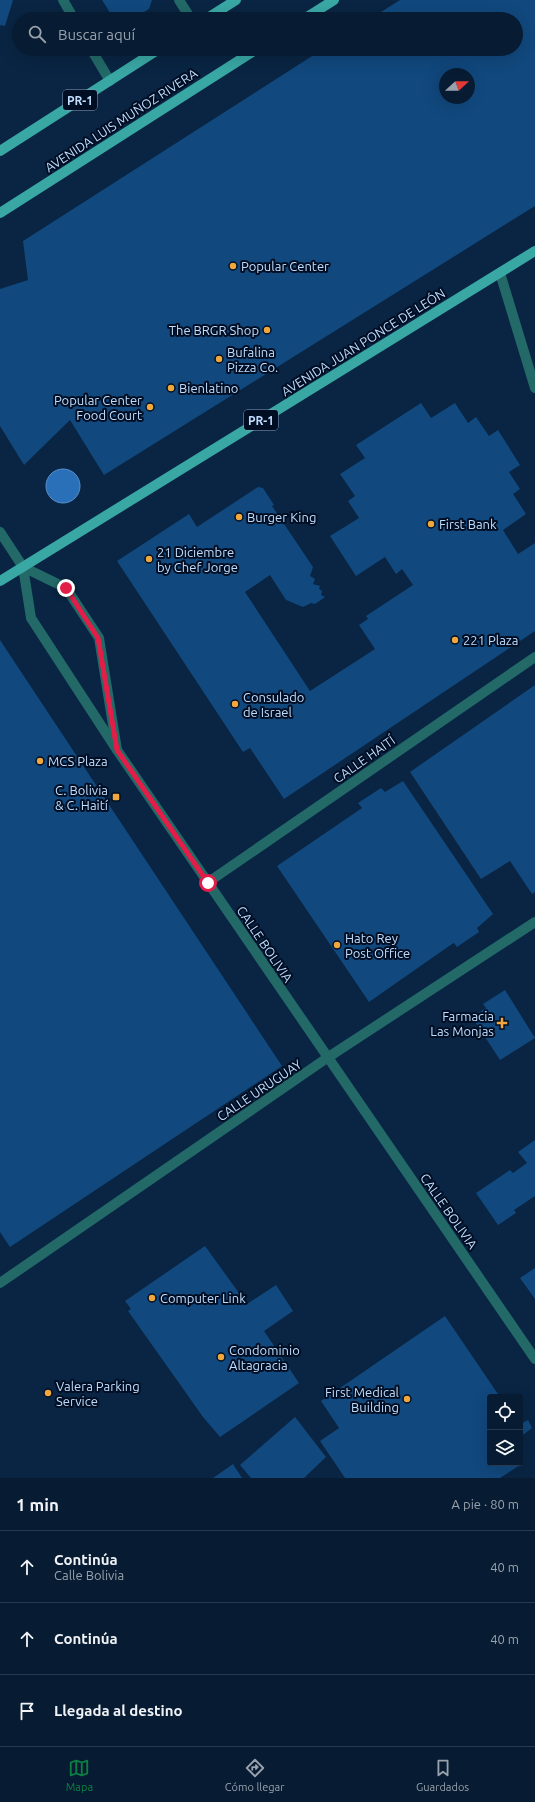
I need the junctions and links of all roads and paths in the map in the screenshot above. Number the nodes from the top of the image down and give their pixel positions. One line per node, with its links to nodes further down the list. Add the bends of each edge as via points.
1 (64, 0): 5 (street)
2 (179, 0): 6 (street)
3 (236, 0): 7 (main road)
4 (334, 0): 8 (main road)
5 (70, 12)
6 (187, 12)
7 (217, 12)
8 (315, 12)
9 (95, 56): 12 (street)
10 (148, 56): 12 (main road, PR-1)
11 (246, 56): 14 (main road, AVENIDA LUIS MUÑOZ RIVERA)
12 (110, 81): 13 (main road, PR-1)
13 (0, 151)
14 (0, 213)
15 (535, 251): 16 (main road, AVENIDA JUAN PONCE DE LEÓN / PR-1)
16 (500, 273): 17 (street); 19 (main road, AVENIDA JUAN PONCE DE LEÓN / PR-1)
17 (535, 388)
18 (0, 532): 19 (street, CALLE BOLIVIA)
19 (23, 567): 20 (main road, AVENIDA JUAN PONCE DE LEÓN / PR-1); 22 (street, CALLE BOLIVIA, via 32,618); 22 (street, via 66,588 98,638)
20 (0, 581)
21 (535, 657): 23 (street, CALLE HAITÍ)
22 (117, 750): 23 (street, CALLE BOLIVIA)
23 (208, 883): 25 (street, CALLE BOLIVIA)
24 (535, 922): 25 (street, CALLE URUGUAY)
25 (327, 1058): 26 (street, CALLE URUGUAY); 27 (street, CALLE BOLIVIA)
26 (0, 1283)
27 (535, 1359)

